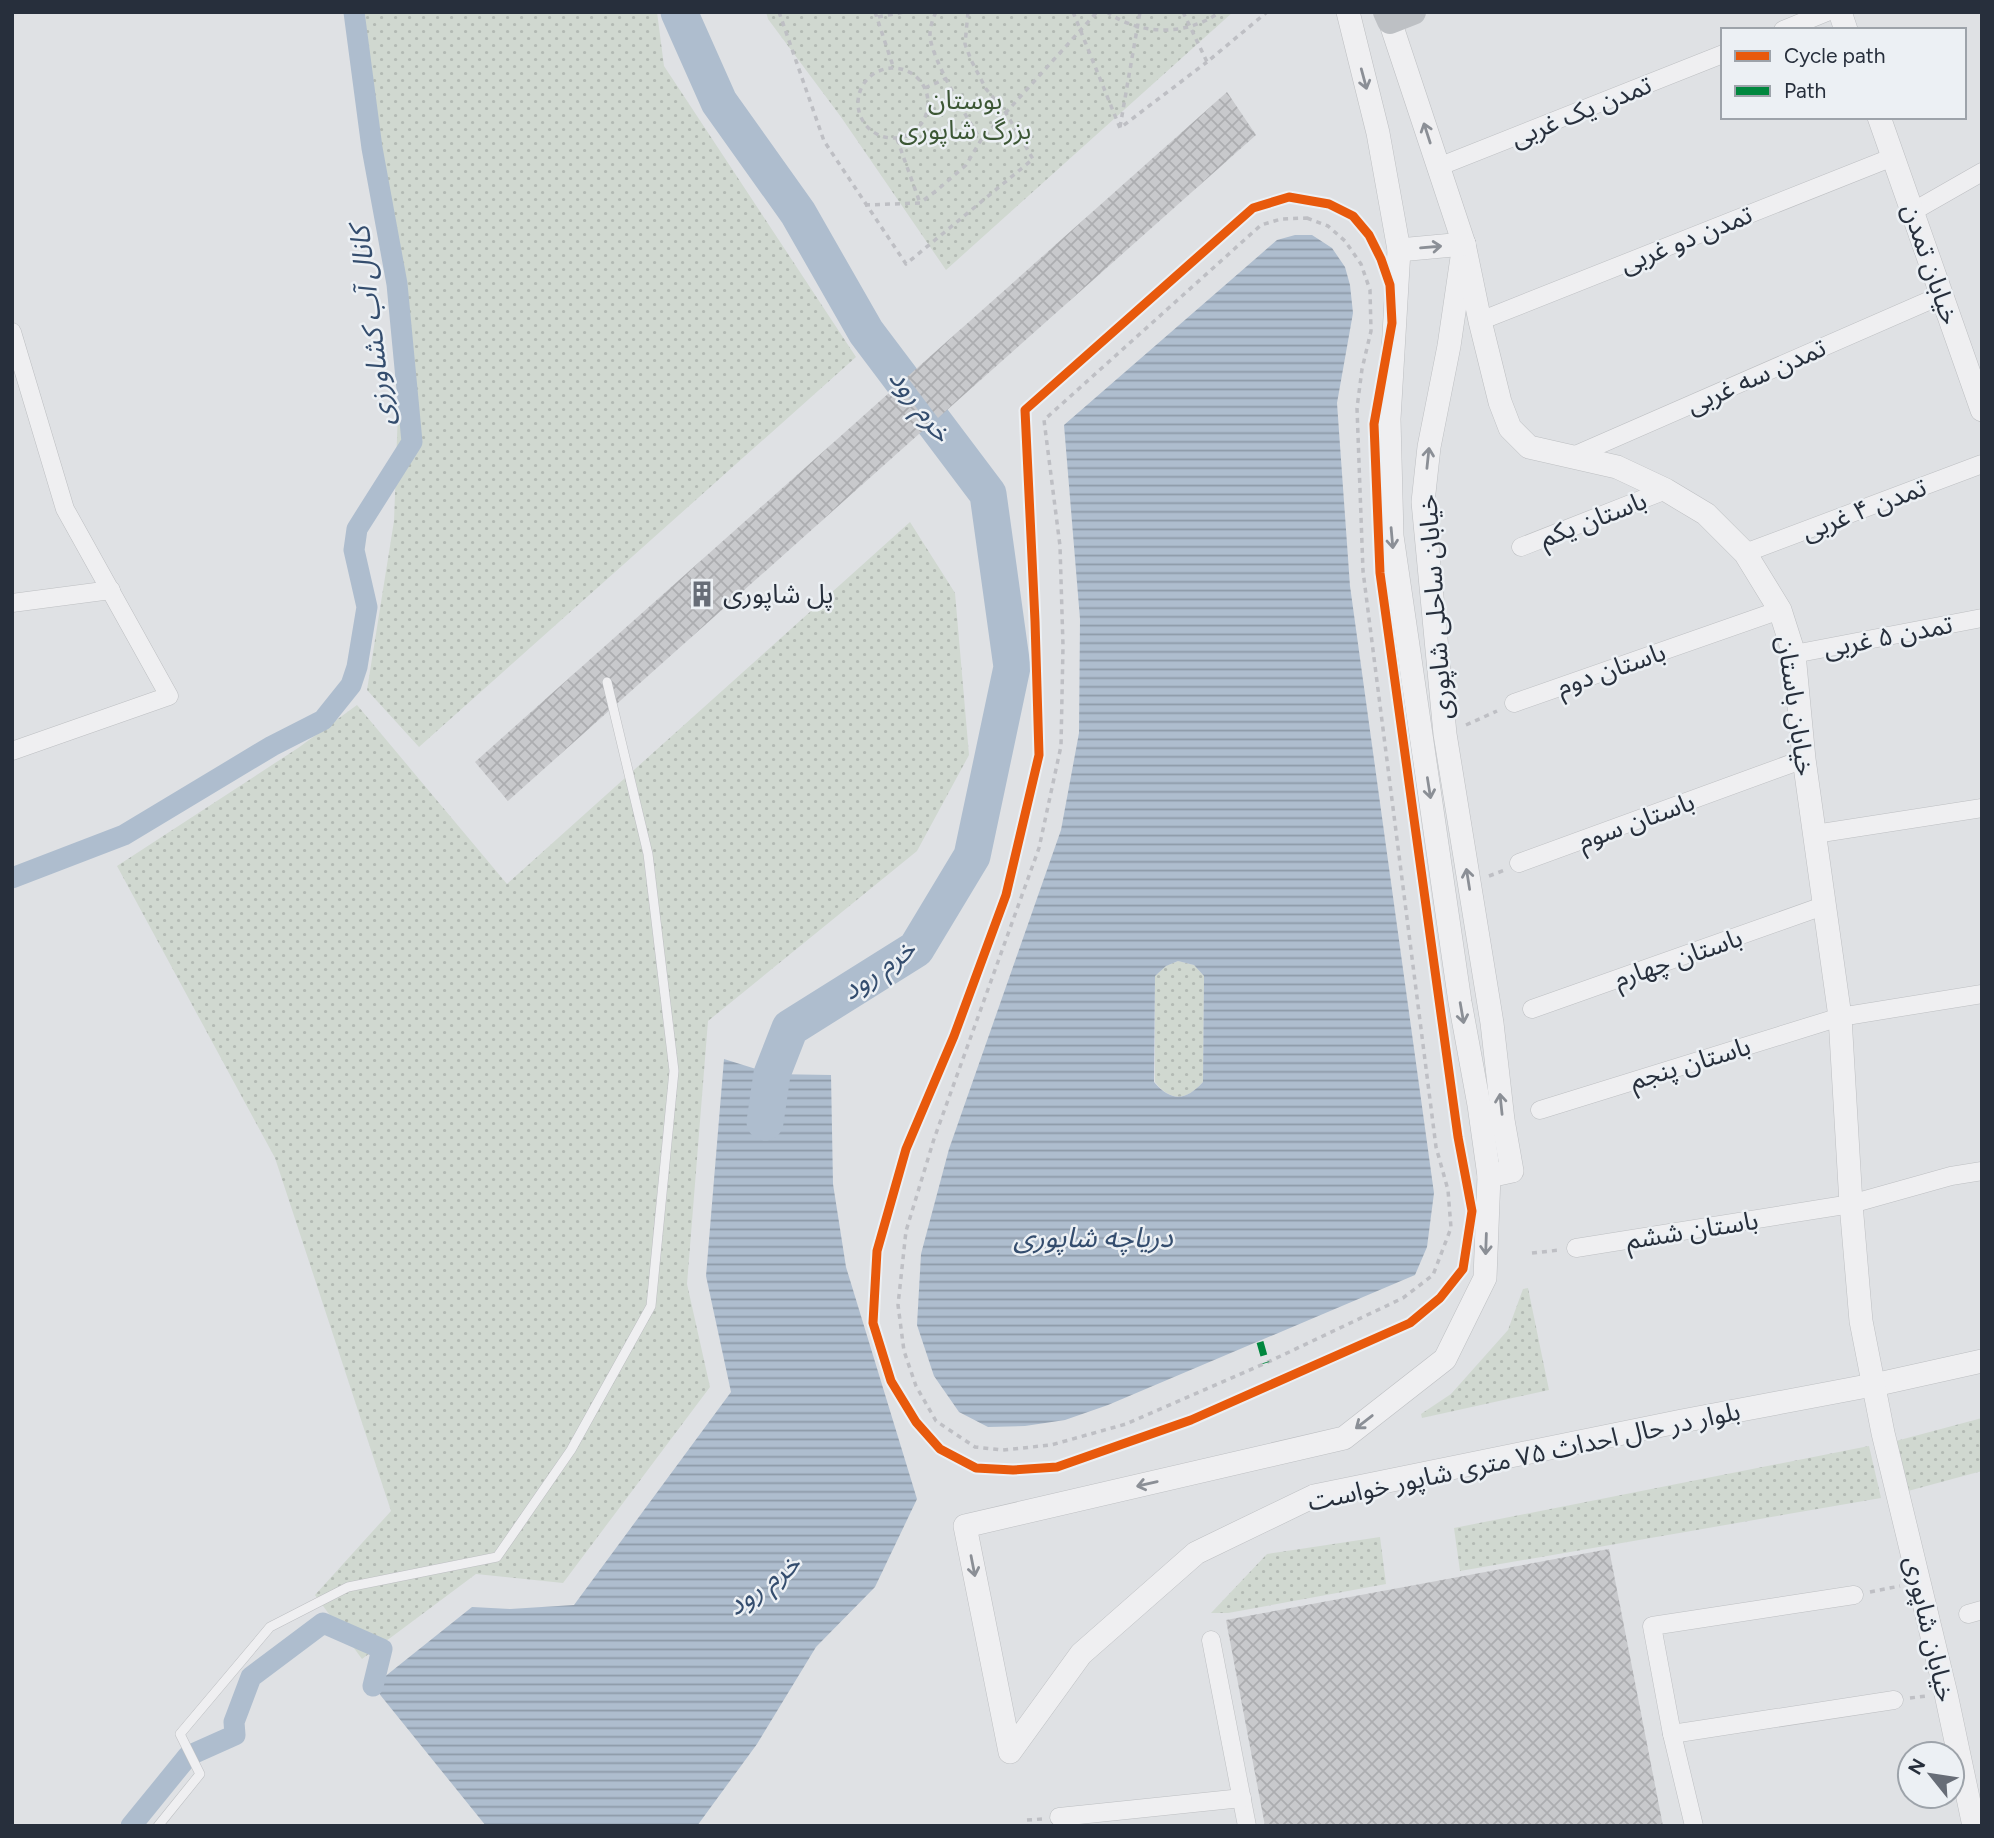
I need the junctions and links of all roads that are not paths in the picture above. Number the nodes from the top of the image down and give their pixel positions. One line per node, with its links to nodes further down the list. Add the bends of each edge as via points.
1 (1348, 12): 12 (street, خیابان ساحلی شاپوری, one-way to 12, via 1378,133)
2 (1827, 12): 4 (street)
3 (1396, 15): 8 (street, خیابان ساحلی شاپوری, one-way to 3)
4 (1788, 28)
5 (1721, 55): 8 (street, تمدن یک غربی)
6 (1880, 119): 7 (street, خیابان تمدن)
7 (1893, 157): 10 (street, خیابان تمدن); 14 (street, تمدن دو غربی)
8 (1438, 167): 11 (street, خیابان ساحلی شاپوری)
9 (1982, 172): 10 (street)
10 (1912, 212): 13 (street, خیابان تمدن)
11 (1464, 244): 12 (street, one-way to 11); 14 (street, خیابان باستان); 29 (street, خیابان ساحلی شاپوری, one-way to 11, via 1423,502)
12 (1399, 250): 30 (street, خیابان ساحلی شاپوری, one-way to 30, via 1389,419 1391,536)
13 (1942, 295): 16 (street, خیابان تمدن); 17 (street, تمدن سه غربی)
14 (1479, 321): 17 (street, خیابان باستان, via 1510,428 1529,447)
15 (12, 332): 22 (street, via 65,509)
16 (1982, 410)
17 (1571, 457): 19 (street, خیابان باستان, via 1617,467)
18 (1982, 464): 21 (street, تمدن ۴ غربی)
19 (1666, 490): 20 (street, باستان یکم); 21 (street, خیابان باستان, via 1706,514)
20 (1521, 547)
21 (1745, 553): 24 (street, خیابان باستان)
22 (110, 590): 23 (street); 31 (street, via 169,696)
23 (12, 603)
24 (1780, 610): 26 (street, خیابان باستان); 28 (street, باستان دوم)
25 (1982, 618): 26 (street, تمدن ۵ غربی)
26 (1794, 654): 32 (street, خیابان باستان)
27 (607, 682): 53 (lane, via 648,854 674,1071 651,1306 571,1450 497,1557 348,1587 270,1626 180,1734 200,1774)
28 (1514, 703)
29 (1445, 734): 30 (street); 42 (street, خیابان ساحلی شاپوری, one-way to 29, via 1512,1171)
30 (1421, 739): 42 (street, خیابان ساحلی شاپوری, one-way to 42)
31 (12, 751)
32 (1804, 759): 34 (street, خیابان باستان); 35 (street, باستان سوم)
33 (1982, 808): 34 (street)
34 (1815, 834): 36 (street, خیابان باستان)
35 (1519, 863)
36 (1823, 906): 38 (street, باستان چهارم); 39 (street, خیابان باستان)
37 (1982, 994): 39 (street, باستان پنجم)
38 (1532, 1009)
39 (1840, 1017): 40 (street, باستان پنجم); 43 (street, خیابان باستان)
40 (1540, 1110)
41 (1982, 1171): 43 (street, باستان ششم)
42 (1489, 1176): 46 (street, بلوار در حال احداث ۷۵ متری شاپور خواست, one-way to 46, via 1485,1278 1445,1359 1344,1438 965,1526 1010,1752 1082,1654 1196,1553 1314,1496)
43 (1851, 1205): 44 (street, باستان ششم); 46 (street, خیابان باستان, via 1861,1321)
44 (1576, 1248)
45 (1982, 1361): 46 (street, بلوار در حال احداث ۷۵ متری شاپور خواست)
46 (1873, 1385): 56 (street, خیابان شاپوری)
47 (1854, 1595): 50 (street, via 1652,1626)
48 (1211, 1640): 51 (street)
49 (1894, 1700): 50 (street)
50 (1672, 1734): 55 (street)
51 (1242, 1798): 52 (street); 54 (street)
52 (1059, 1817)
53 (158, 1826)
54 (1247, 1826)
55 (1694, 1826)
56 (1974, 1826)

